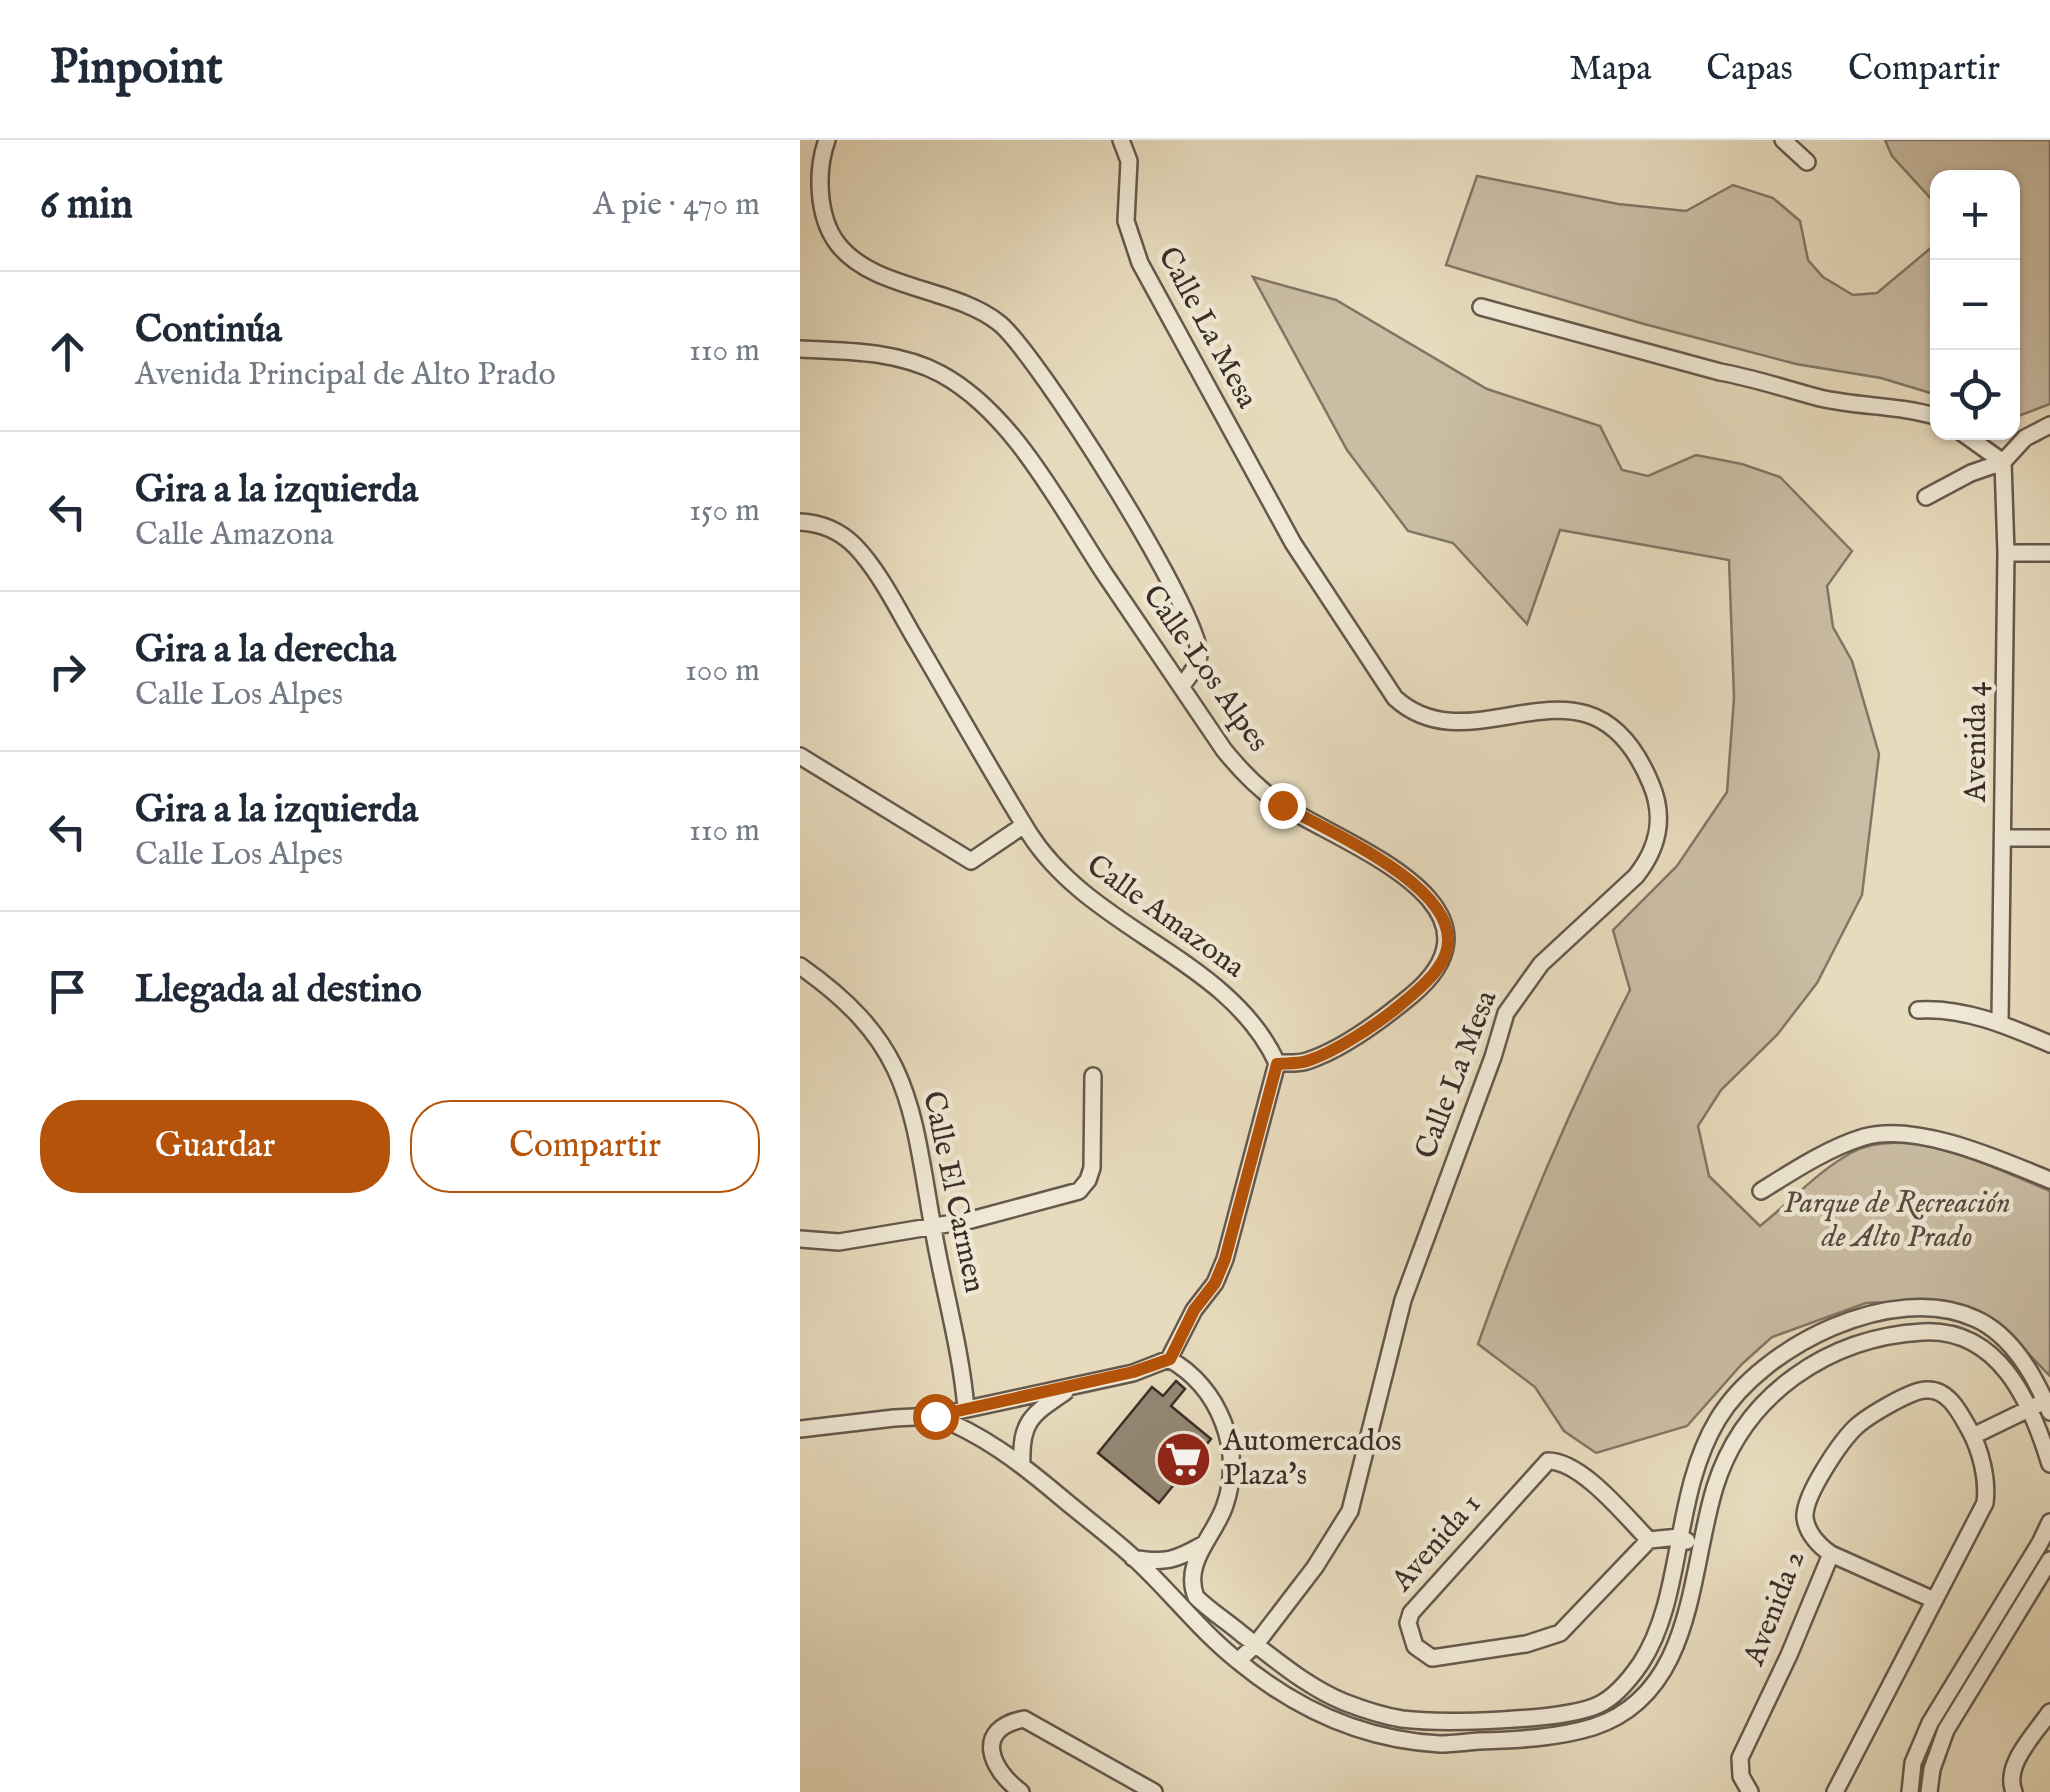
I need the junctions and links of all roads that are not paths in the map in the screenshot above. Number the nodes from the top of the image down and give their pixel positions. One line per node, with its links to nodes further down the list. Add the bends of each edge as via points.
1 (828, 140): 15 (street, via 821,194 835,242 874,272 999,322 1035,363 1191,621 1200,652)
2 (1121, 140): 49 (street, Calle La Mesa, via 1129,161 1126,222 1140,263 1293,543 1396,698 1410,712 1442,720 1568,709 1600,720 1616,729 1641,762 1660,819 1647,862 1541,964 1506,1012 1404,1300 1350,1510)
3 (1783, 140): 4 (street)
4 (1807, 162)
5 (1481, 307): 7 (street, via 1821,398)
6 (800, 350): 15 (street, Calle Los Alpes, via 911,360 966,389 1041,477)
7 (1930, 415)
8 (2050, 425): 10 (street, via 2024,438)
9 (1972, 440): 10 (street)
10 (2002, 462): 11 (street); 13 (street, Avenida 4)
11 (1926, 497)
12 (800, 522): 17 (street, Calle Amazona, via 817,523 854,545)
13 (2006, 552): 14 (street); 18 (street, Avenida 4)
14 (2050, 554)
15 (1182, 687): 24 (street, Calle Los Alpes, via 1249,780 1407,878 1432,901 1447,929 1445,954 1426,984 1390,1014 1306,1062)
16 (800, 756): 17 (street, via 972,861)
17 (1024, 825): 24 (street, Calle Amazona, via 1075,887 1244,1010)
18 (2004, 838): 19 (street); 22 (street, Avenida 4)
19 (2050, 838)
20 (800, 966): 28 (street, Calle El Carmen, via 860,1014 895,1065 908,1094)
21 (1918, 1010): 22 (street)
22 (2000, 1022): 23 (street)
23 (2050, 1044)
24 (1277, 1064): 30 (street, via 1225,1259)
25 (1093, 1076): 28 (street, via 1092,1168 1079,1191)
26 (2050, 1180): 27 (street, via 1973,1151 1891,1134 1861,1138)
27 (1761, 1191)
28 (933, 1227): 29 (street, via 839,1242); 33 (street, Calle El Carmen)
29 (800, 1239)
30 (1170, 1359): 31 (street); 43 (street, via 1193,1373 1224,1421 1229,1490)
31 (1072, 1387): 33 (street); 39 (street, via 1026,1425)
32 (2048, 1407): 34 (street); 41 (street, via 2012,1348 1979,1320 1914,1309 1842,1323 1782,1355 1730,1402 1695,1465)
33 (966, 1409): 35 (street)
34 (2029, 1409): 37 (street); 38 (street); 44 (street, via 1998,1360 1964,1337 1886,1336 1830,1355 1777,1390 1736,1441 1714,1489)
35 (935, 1416): 36 (street); 39 (street, via 972,1431)
36 (800, 1429)
37 (1974, 1436): 45 (street, Avenida 2, via 1950,1400 1927,1389 1858,1425 1806,1507 1812,1536); 48 (street, Avenida 2, via 1985,1503)
38 (2050, 1464)
39 (1022, 1466): 46 (street)
40 (2050, 1522): 56 (street, via 1930,1723)
41 (1679, 1537): 42 (street); 44 (street); 49 (street, via 1643,1660 1617,1692 1586,1710 1493,1720 1400,1718 1342,1702)
42 (1650, 1540): 42 (street, Avenida 1, via 1587,1478 1548,1461 1411,1612 1415,1646 1443,1658 1549,1638)
43 (1204, 1544): 46 (street, via 1168,1561); 49 (street, via 1191,1576 1196,1596)
44 (1700, 1546): 50 (street, via 1679,1640 1656,1683 1614,1717 1580,1730 1444,1744 1389,1736 1318,1714)
45 (1831, 1554): 48 (street); 54 (street, Avenida 2, via 1740,1758)
46 (1133, 1558): 50 (street)
47 (2050, 1560): 57 (street, via 1946,1730)
48 (1934, 1600): 55 (street, Avenida 2)
49 (1256, 1644): 50 (street, Calle La Mesa)
50 (1238, 1662)
51 (2050, 1712): 58 (street, via 2014,1767)
52 (1021, 1792): 53 (street, via 998,1770 992,1743 998,1731 1024,1720)
53 (1154, 1792)
54 (1750, 1792)
55 (1835, 1792)
56 (1910, 1792)
57 (1929, 1792)
58 (2014, 1792)

